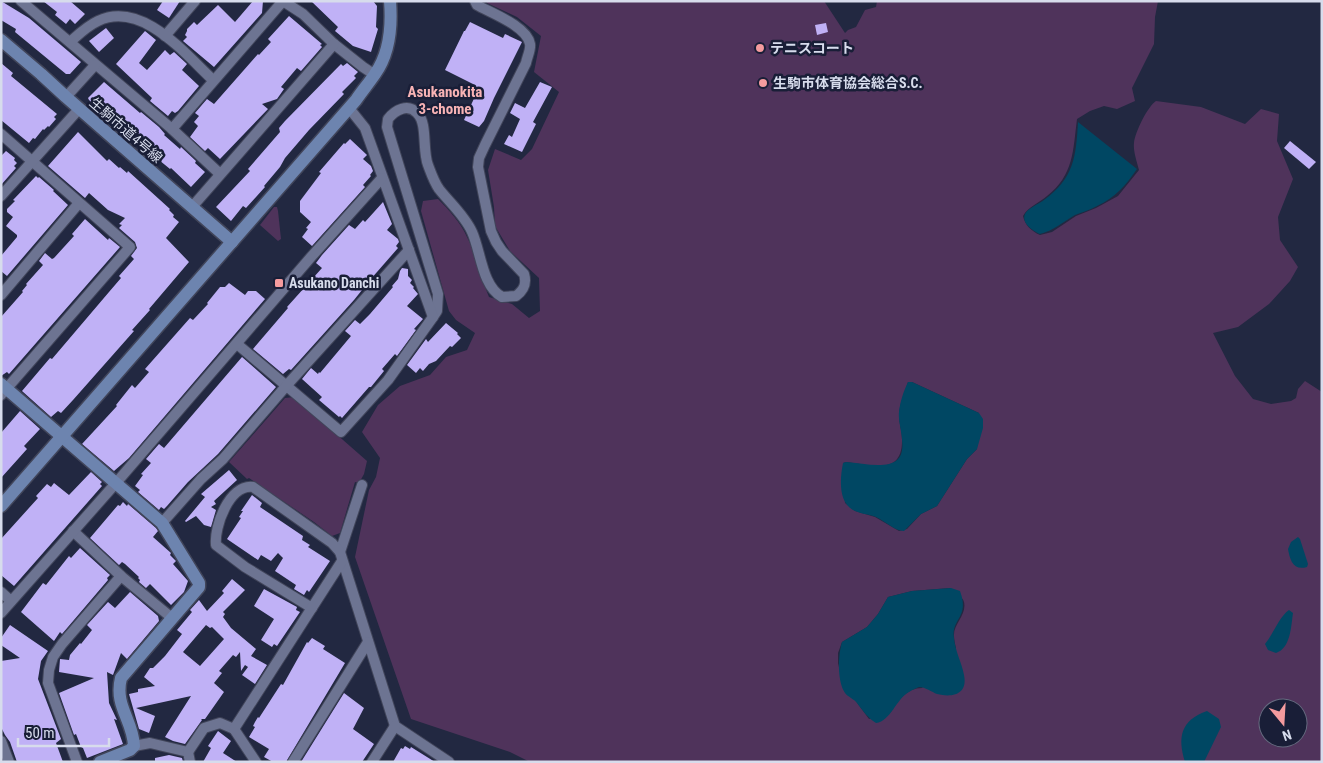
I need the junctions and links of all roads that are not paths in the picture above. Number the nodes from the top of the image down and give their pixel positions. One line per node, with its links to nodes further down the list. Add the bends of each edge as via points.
1 (21, 1): 8 (street)
2 (195, 1): 6 (street)
3 (283, 1): 9 (street); 12 (street)
4 (390, 1): 11 (street, via 387,49)
5 (475, 1): 27 (street, via 519,28 530,43 526,63 485,145 478,167 491,231 526,280 516,296 502,297 490,288 472,232 434,181 427,162 421,117 416,110 400,109 388,119 387,127 438,294 437,311)
6 (165, 36): 8 (street, via 144,21 113,17 100,20); 12 (street)
7 (1, 40): 13 (street, 生駒市道4号線)
8 (70, 42): 10 (street)
9 (334, 44): 11 (street); 19 (street)
10 (95, 65): 13 (street); 16 (street)
11 (375, 75): 14 (street)
12 (213, 80): 16 (street)
13 (66, 97): 15 (street, 生駒市道4号線)
14 (348, 108): 20 (street, via 365,128); 24 (street)
15 (79, 109): 18 (street); 23 (street, 生駒市道4号線)
16 (172, 129): 19 (street)
17 (1, 134): 18 (street)
18 (32, 160): 21 (street); 22 (street)
19 (220, 174): 23 (street)
20 (382, 178): 25 (street); 28 (street)
21 (1, 196)
22 (79, 204): 26 (street); 30 (street, via 130,247)
23 (192, 208): 24 (street, 生駒市道4号線)
24 (232, 242): 31 (street)
25 (409, 250): 27 (street); 29 (street)
26 (1, 295)
27 (433, 317): 29 (street, via 388,380 341,432)
28 (237, 344): 29 (street); 32 (street)
29 (287, 385): 35 (street, via 223,459 200,479)
30 (3, 389): 31 (street)
31 (62, 437): 32 (street); 34 (street)
32 (116, 483): 35 (street); 36 (street)
33 (362, 485): 37 (street)
34 (1, 506)
35 (162, 522): 43 (street, via 199,583)
36 (72, 531): 38 (street); 40 (street)
37 (341, 556): 41 (street); 41 (street, via 332,543 252,487 247,486 234,494 227,505 215,534 216,545); 44 (street)
38 (121, 576): 43 (street); 52 (street, via 62,644 49,670 48,683)
39 (1, 592): 40 (street)
40 (11, 601): 42 (street)
41 (312, 608): 46 (street)
42 (1, 612)
43 (172, 618): 48 (street, via 121,678 118,697)
44 (368, 642): 45 (street); 54 (street)
45 (395, 726): 55 (street); 56 (street)
46 (234, 729): 49 (street, via 220,723 204,728); 50 (street)
47 (1, 741): 51 (street)
48 (134, 746): 49 (street, via 150,743); 53 (street)
49 (189, 757)
50 (253, 760)
51 (9, 762)
52 (76, 762)
53 (100, 762)
54 (293, 762)
55 (372, 762)
56 (449, 762)

